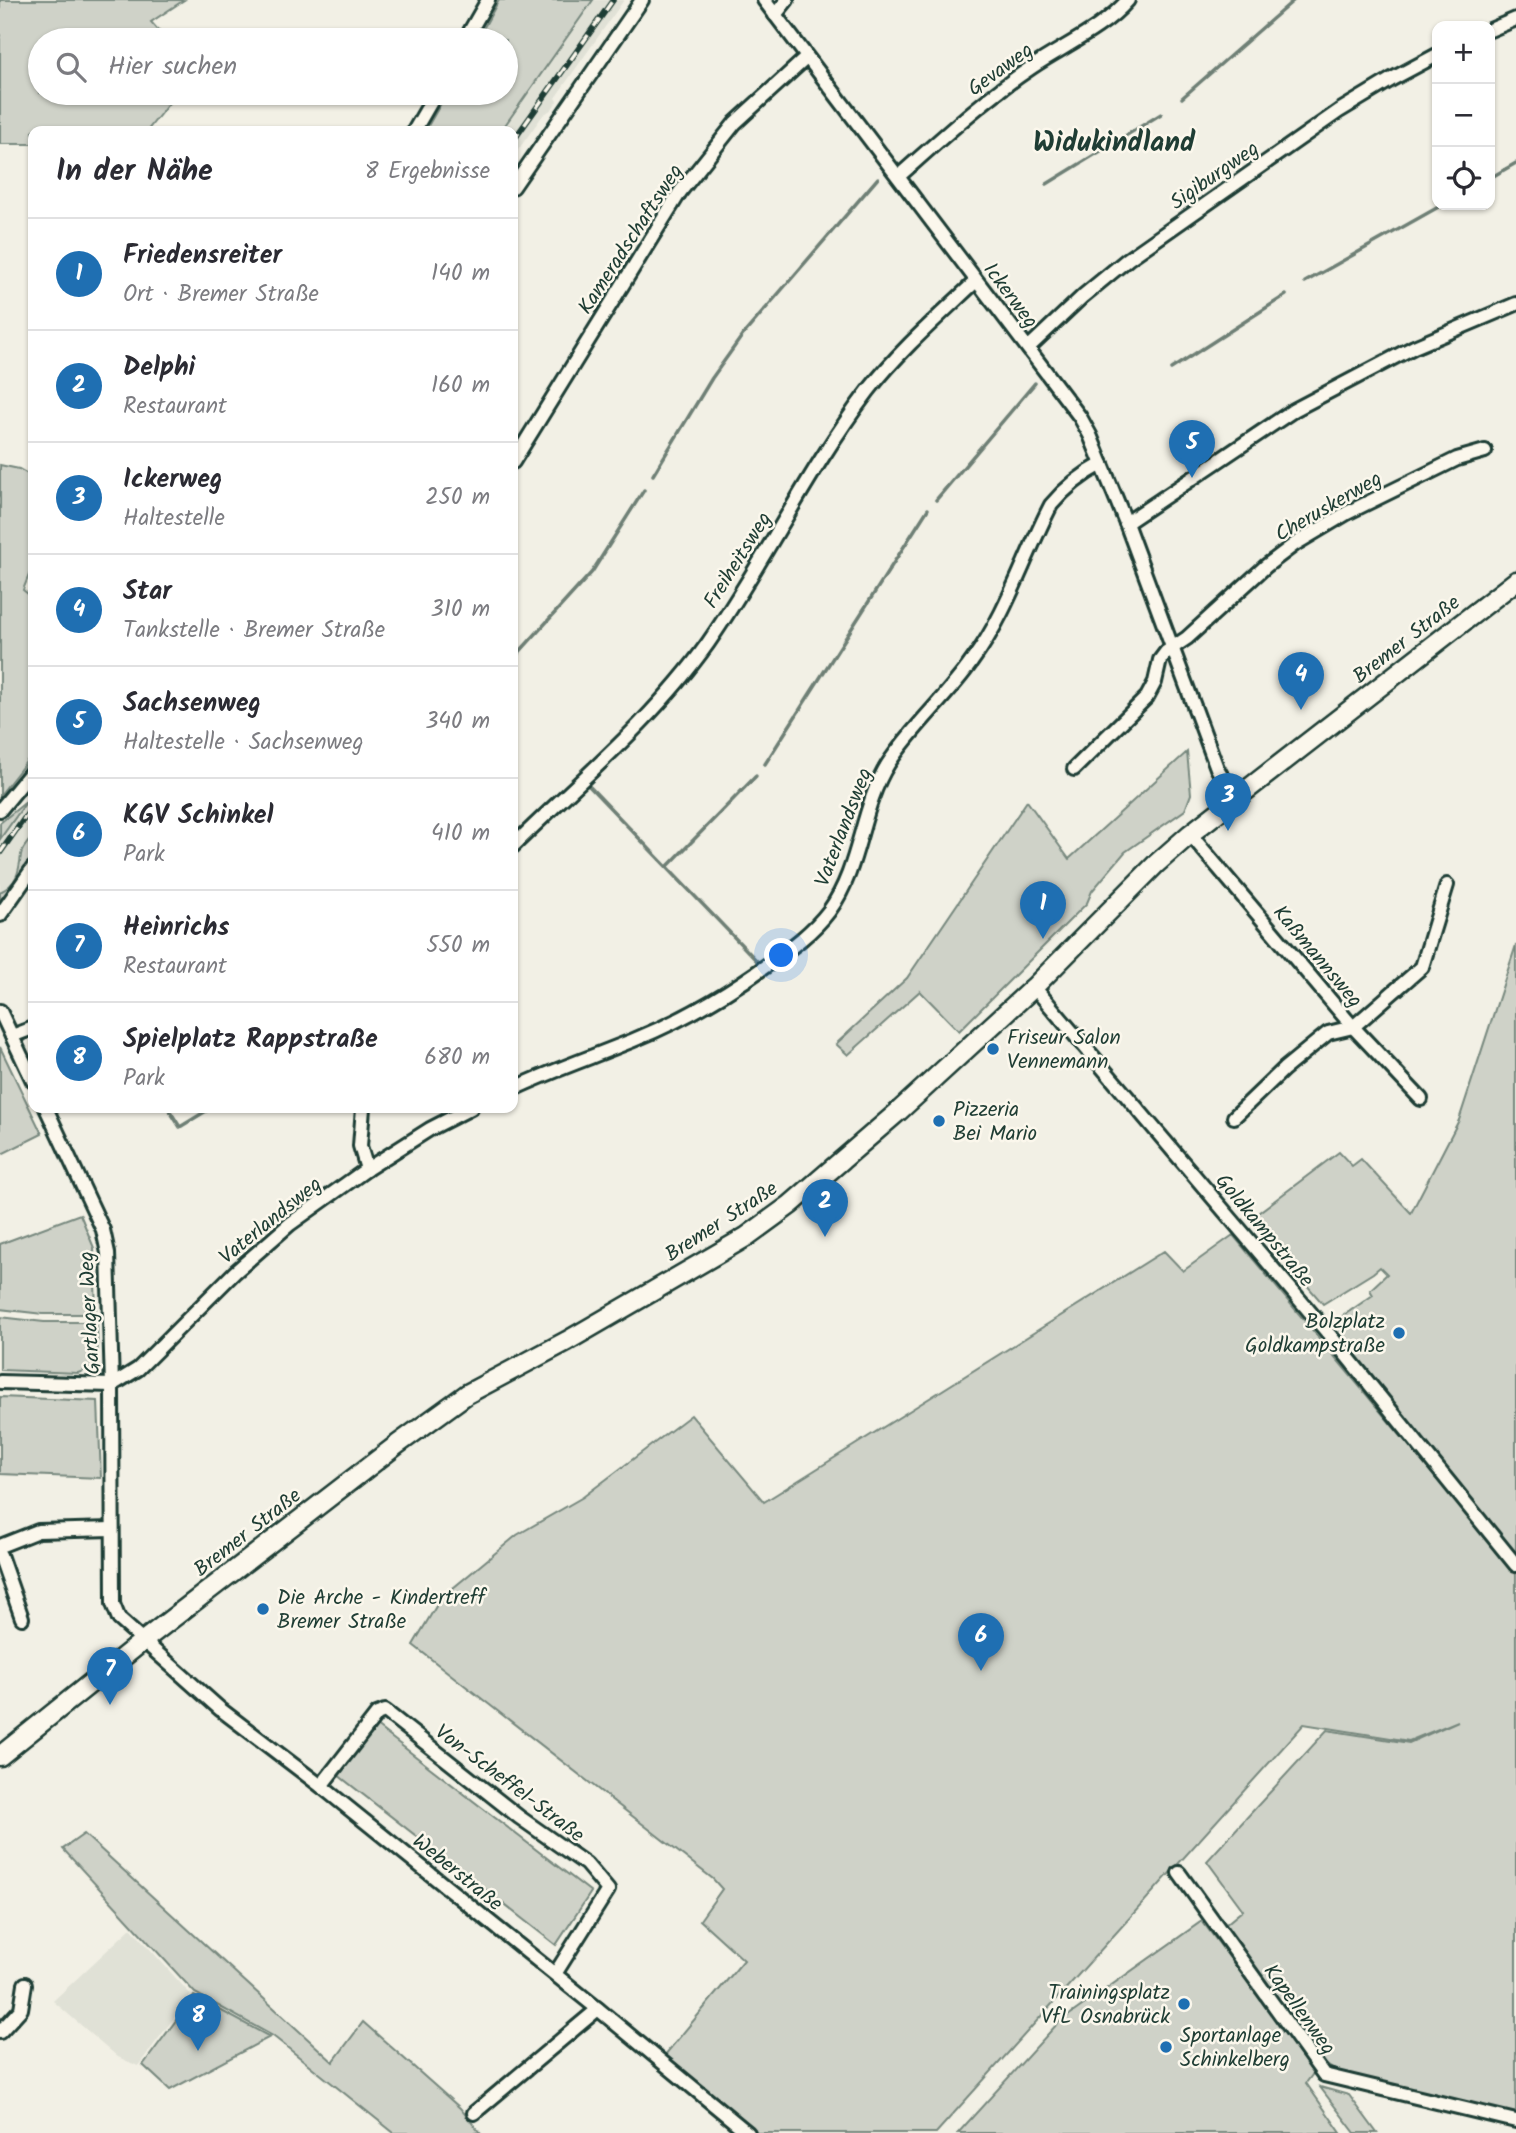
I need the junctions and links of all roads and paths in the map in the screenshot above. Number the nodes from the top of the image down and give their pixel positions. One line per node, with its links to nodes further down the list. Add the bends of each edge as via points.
1 (488, 0): 8 (street)
2 (642, 0): 15 (street)
3 (764, 0): 6 (street, Ickerweg)
4 (787, 0): 6 (street)
5 (1128, 0): 14 (street, Gevaweg, via 1111,17 990,98)
6 (775, 15): 10 (street, Ickerweg)
7 (1516, 19): 9 (street)
8 (472, 28)
9 (1495, 28)
10 (806, 58): 14 (street, Ickerweg); 20 (street, Kameradschaftsweg, via 734,123 680,192)
11 (1432, 58): 18 (street, Sigiburgweg, via 1339,111 1128,259)
12 (429, 105): 13 (street)
13 (417, 126)
14 (899, 176): 16 (street, Ickerweg)
15 (518, 180)
16 (976, 281): 18 (street, Ickerweg); 30 (street, Freiheitsweg, via 924,327 868,392 715,632 676,683)
17 (1516, 304): 22 (street, via 1415,347 1294,410)
18 (1028, 348): 21 (street, Ickerweg, via 1080,417)
19 (1485, 451): 24 (street, Cheruskerweg, via 1457,459 1320,528 1266,566)
20 (518, 454)
21 (1102, 464): 22 (street, Ickerweg); 40 (street, Vaterlandsweg, via 1082,474 1051,505 984,644 887,766 846,879 813,929 759,971 681,1018)
22 (1126, 523): 24 (street, Ickerweg)
23 (1516, 581): 27 (main road, Bremer Straße)
24 (1173, 647): 25 (street, via 1160,660 1147,697); 27 (street, Ickerweg, via 1217,768)
25 (1074, 769)
26 (28, 776): 28 (street)
27 (1236, 799): 29 (main road, Bremer Straße)
28 (0, 810)
29 (1190, 834): 34 (main road, Bremer Straße); 36 (street, Kaßmannsweg)
30 (518, 841)
31 (28, 875): 33 (street)
32 (1447, 885): 36 (street, via 1422,967)
33 (0, 915)
34 (1034, 987): 52 (street, Goldkampstraße, via 1333,1339); 54 (main road, Bremer Straße, via 790,1205 688,1271 467,1394)
35 (0, 1011): 38 (street)
36 (1353, 1027): 41 (street, Kaßmannsweg); 45 (street, via 1328,1033)
37 (28, 1030): 38 (street)
38 (12, 1036): 39 (street)
39 (28, 1070)
40 (518, 1086)
41 (1421, 1099)
42 (48, 1113): 48 (street, Gartlager Weg, via 103,1230 108,1253)
43 (363, 1113): 46 (street, via 360,1146)
44 (461, 1113): 46 (street, Vaterlandsweg)
45 (1234, 1117)
46 (366, 1169): 48 (street, Vaterlandsweg, via 289,1224 138,1369)
47 (0, 1382): 48 (street)
48 (112, 1385): 49 (street, Gartlager Weg)
49 (112, 1529): 50 (street, via 38,1531); 54 (street, Gartlager Weg, via 113,1604 119,1619)
50 (0, 1546)
51 (0, 1555): 53 (street)
52 (1516, 1565)
53 (22, 1618)
54 (143, 1641): 55 (main road, Bremer Straße); 56 (street, Weberstraße, via 220,1709)
55 (0, 1756)
56 (321, 1786): 58 (street, Weberstraße); 58 (street, Von-Scheffel-Straße, via 377,1714 385,1711 586,1864 608,1890)
57 (1179, 1873): 63 (street, Kapellenweg, via 1324,2075)
58 (555, 1974): 60 (street, Weberstraße)
59 (25, 1984): 61 (street, via 21,2009)
60 (598, 2008): 62 (street); 64 (street, Weberstraße)
61 (0, 2032)
62 (474, 2113)
63 (1516, 2122)
64 (748, 2133)

